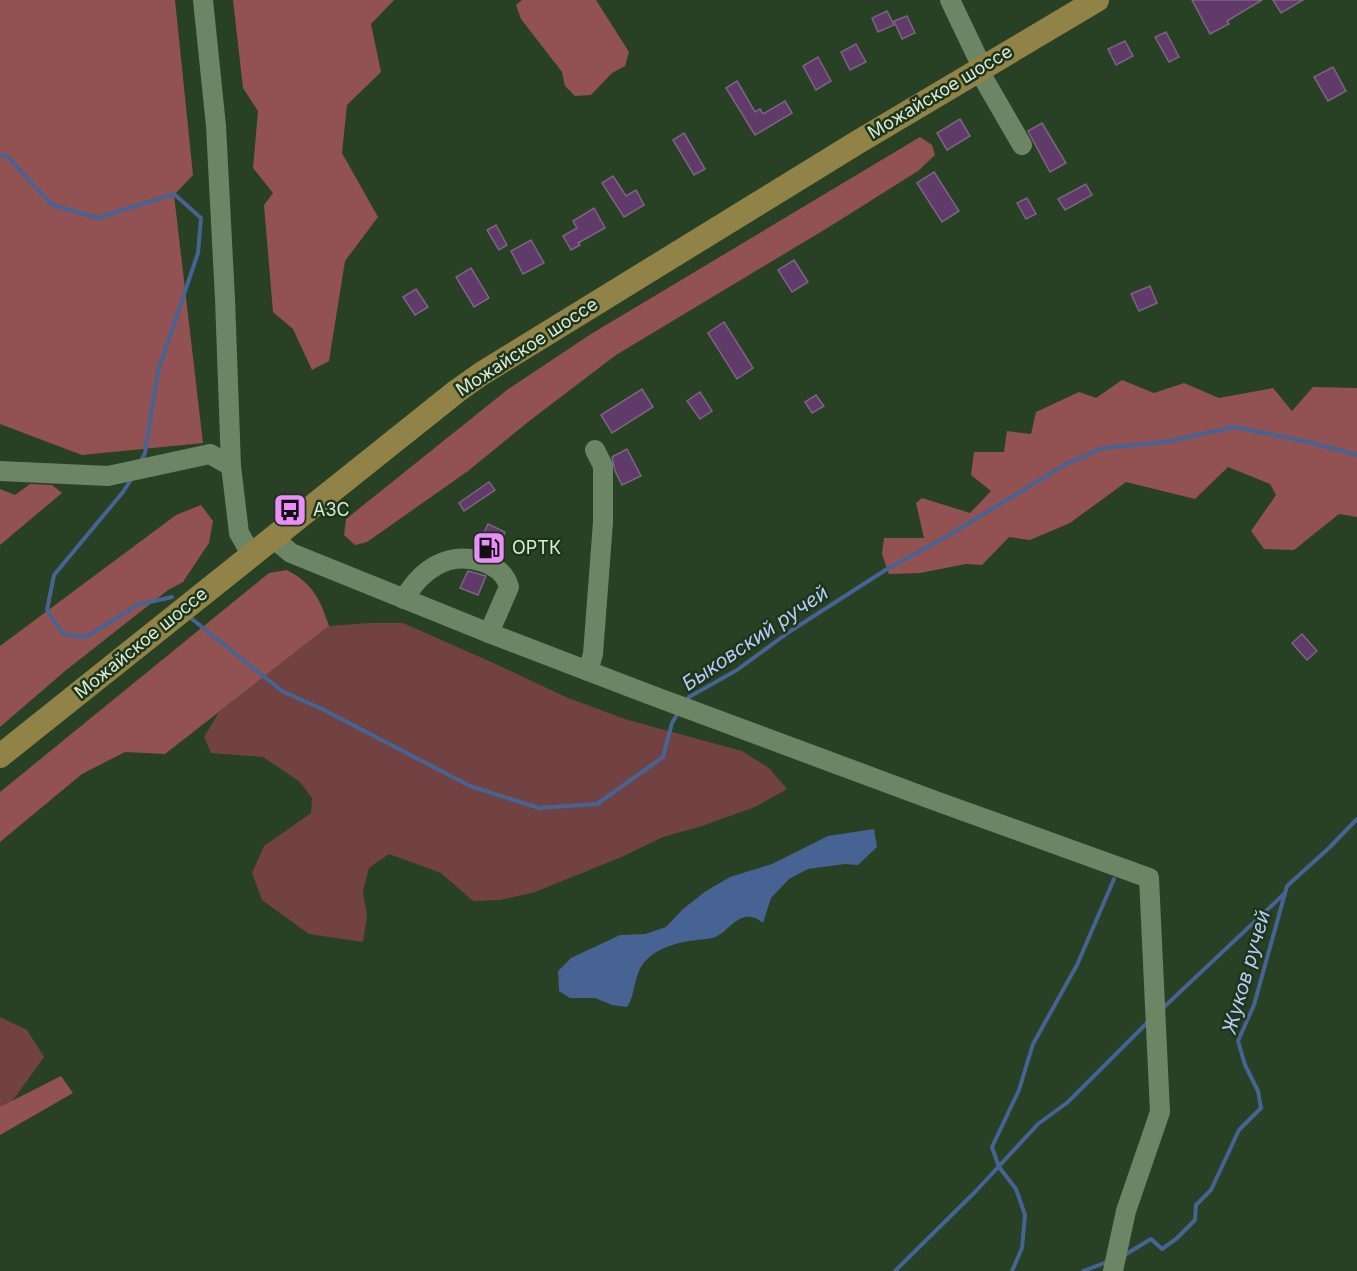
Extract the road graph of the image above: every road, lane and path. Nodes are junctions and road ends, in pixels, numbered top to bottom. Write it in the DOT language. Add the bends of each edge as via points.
graph roads {
  1 [pos="203,0"];
  2 [pos="950,0"];
  3 [pos="1097,0"];
  4 [pos="980,68"];
  5 [pos="1022,145"];
  6 [pos="595,450"];
  7 [pos="231,466"];
  8 [pos="0,471"];
  9 [pos="273,538"];
  10 [pos="251,554"];
  11 [pos="404,599"];
  12 [pos="489,633"];
  13 [pos="588,671"];
  14 [pos="0,756"];
  15 [pos="1113,1271"];
  1 -- 7 [label="street" via="216,126"];
  2 -- 4 [label="street"];
  3 -- 4 [label="main road, Можайское шоссе"];
  4 -- 5 [label="street"];
  4 -- 9 [label="main road, Можайское шоссе" via="481,374"];
  6 -- 13 [label="street" via="603,466 603,522 593,654"];
  7 -- 8 [label="street" via="210,454 108,476"];
  7 -- 10 [label="street" via="239,533"];
  9 -- 10 [label="main road, Можайское шоссе"];
  9 -- 11 [label="street" via="291,553"];
  10 -- 14 [label="main road, Можайское шоссе"];
  11 -- 12 [label="street"];
  11 -- 12 [label="street" via="419,577 441,562 464,558 490,565 506,577 509,587"];
  12 -- 13 [label="street"];
  13 -- 15 [label="street" via="1149,878 1160,1112 1126,1211"];
}
